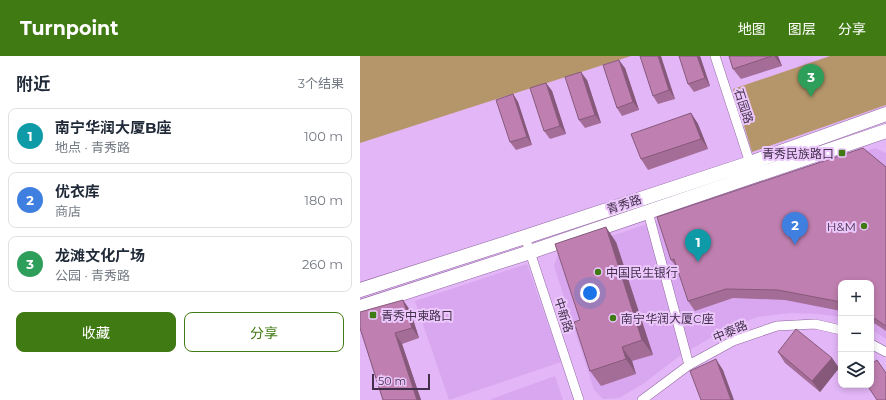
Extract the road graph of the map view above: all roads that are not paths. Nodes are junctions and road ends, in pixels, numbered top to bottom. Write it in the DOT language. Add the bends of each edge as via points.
graph roads {
  1 [pos="715,56"];
  2 [pos="886,114"];
  3 [pos="886,131"];
  4 [pos="750,163"];
  5 [pos="648,212"];
  6 [pos="525,237"];
  7 [pos="530,252"];
  8 [pos="360,290"];
  9 [pos="360,307"];
  10 [pos="838,329"];
  11 [pos="874,346"];
  12 [pos="886,352"];
  13 [pos="689,364"];
  14 [pos="579,400"];
  15 [pos="642,400"];
  1 -- 4 [label="street, 石园路"];
  2 -- 4 [label="main road, 青秀路"];
  3 -- 5 [label="main road, 青秀路"];
  4 -- 6 [label="main road, 青秀路"];
  5 -- 7 [label="main road, 青秀路"];
  5 -- 13 [label="street"];
  6 -- 7 [label="street, 中新路"];
  6 -- 8 [label="main road, 青秀路"];
  7 -- 9 [label="main road, 青秀路"];
  7 -- 14 [label="street, 中新路"];
  10 -- 13 [label="street, 中泰路" via="815,324 777,326 733,341"];
  11 -- 12 [label="street"];
  13 -- 15 [label="street, 中泰路"];
}
